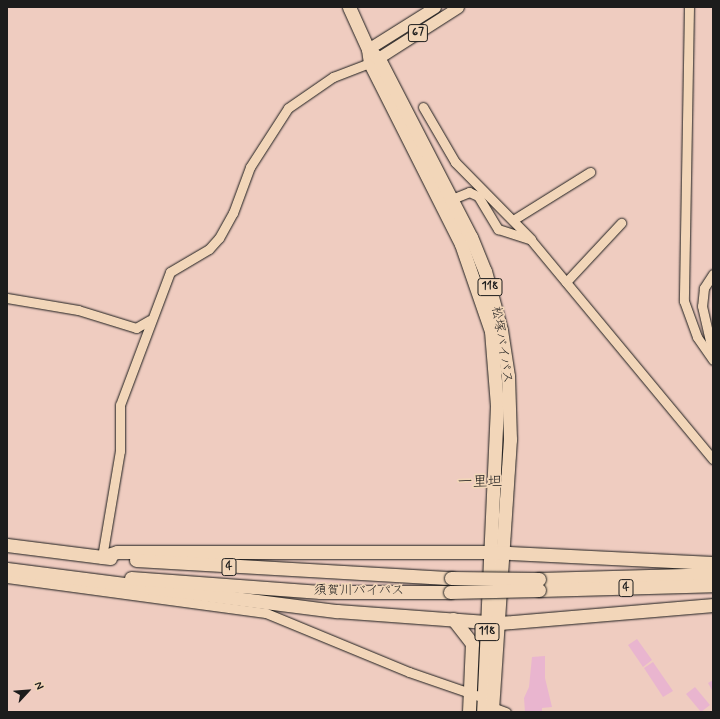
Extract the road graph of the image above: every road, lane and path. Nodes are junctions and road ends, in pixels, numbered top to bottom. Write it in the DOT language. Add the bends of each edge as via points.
graph roads {
  1 [pos="348,7"];
  2 [pos="435,7"];
  3 [pos="458,7"];
  4 [pos="689,7"];
  5 [pos="368,49"];
  6 [pos="375,61"];
  7 [pos="423,107"];
  8 [pos="590,172"];
  9 [pos="447,201"];
  10 [pos="513,220"];
  11 [pos="621,223"];
  12 [pos="531,240"];
  13 [pos="713,274"];
  14 [pos="566,282"];
  15 [pos="7,298"];
  16 [pos="150,320"];
  17 [pos="713,354"];
  18 [pos="713,360"];
  19 [pos="713,458"];
  20 [pos="7,545"];
  21 [pos="496,552"];
  22 [pos="102,557"];
  23 [pos="713,563"];
  24 [pos="8,571"];
  25 [pos="713,574"];
  26 [pos="539,585"];
  27 [pos="713,585"];
  28 [pos="208,601"];
  29 [pos="713,605"];
  30 [pos="453,619"];
  31 [pos="493,622"];
  32 [pos="470,695"];
  33 [pos="488,707"];
  34 [pos="469,712"];
  35 [pos="506,712"];
  1 -- 5 [label="highway, 松塚バイパス / 118"];
  2 -- 5 [label="main road, 67"];
  3 -- 6 [label="main road, 67"];
  4 -- 18 [label="street" via="684,301 697,337"];
  5 -- 6 [label="highway, 松塚バイパス / 118"];
  6 -- 9 [label="highway, 松塚バイパス / 118"];
  6 -- 16 [label="street" via="333,77 283,113 250,167 233,213 219,238 203,253 170,272"];
  7 -- 10 [label="street" via="455,162"];
  8 -- 10 [label="street"];
  9 -- 12 [label="street" via="469,192 478,196 498,229"];
  9 -- 21 [label="highway, 松塚バイパス / 118" via="474,275 495,353"];
  10 -- 12 [label="street"];
  11 -- 14 [label="street"];
  12 -- 14 [label="street"];
  13 -- 17 [label="street" via="704,288 702,306"];
  14 -- 19 [label="street"];
  15 -- 16 [label="street" via="78,310 136,328"];
  16 -- 22 [label="street" via="120,405 120,451"];
  20 -- 22 [label="highway, 須賀川バイパス / 4"];
  21 -- 22 [label="highway" via="117,552"];
  21 -- 23 [label="highway"];
  21 -- 31 [label="highway, 118"];
  22 -- 26 [label="highway, 須賀川バイパス / 4, bridge"];
  24 -- 26 [label="highway, 須賀川バイパス / 4, bridge" via="320,592 450,592"];
  24 -- 28 [label="highway" via="46,580"];
  25 -- 26 [label="highway, 須賀川バイパス / 4"];
  26 -- 27 [label="highway, 須賀川バイパス / 4"];
  28 -- 30 [label="highway"];
  28 -- 32 [label="street" via="266,613"];
  29 -- 31 [label="highway"];
  30 -- 31 [label="highway"];
  30 -- 32 [label="highway, 118" via="472,643"];
  31 -- 33 [label="highway, 118"];
  32 -- 33 [label="street"];
  32 -- 34 [label="highway, 118"];
  33 -- 35 [label="street"];
}
